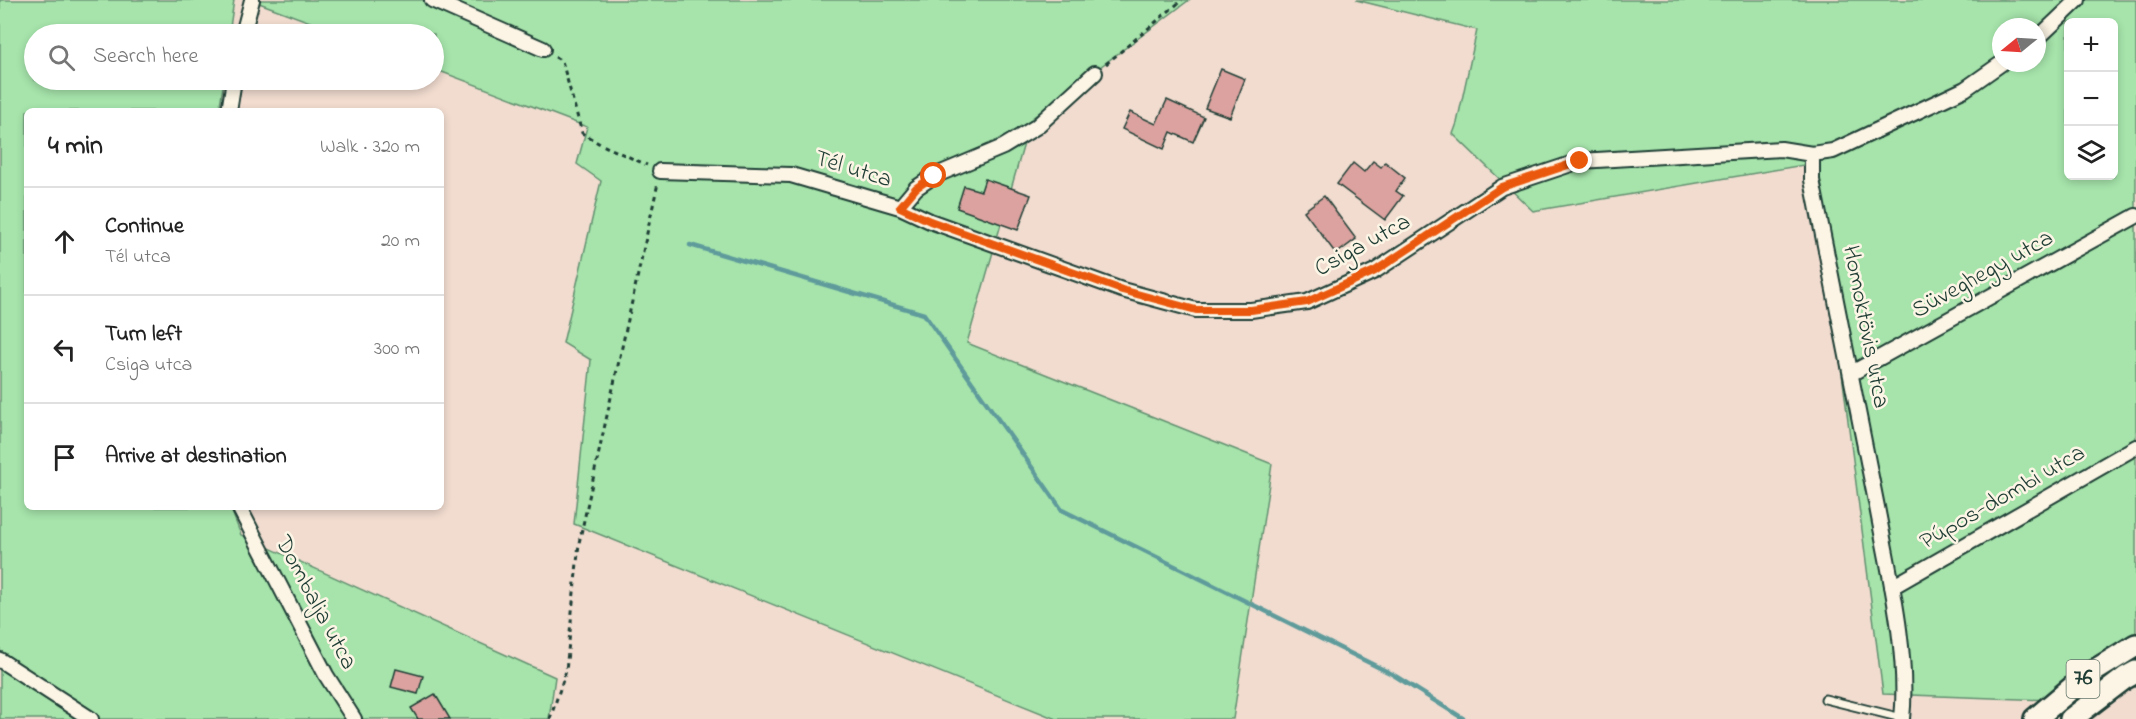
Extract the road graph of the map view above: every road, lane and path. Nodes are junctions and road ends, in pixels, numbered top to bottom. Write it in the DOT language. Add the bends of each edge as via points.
graph roads {
  1 [pos="252,0"];
  2 [pos="432,0"];
  3 [pos="1182,0"];
  4 [pos="2078,0"];
  5 [pos="246,24"];
  6 [pos="2046,30"];
  7 [pos="543,49"];
  8 [pos="1992,70"];
  9 [pos="1095,73"];
  10 [pos="232,90"];
  11 [pos="229,108"];
  12 [pos="1812,154"];
  13 [pos="660,171"];
  14 [pos="900,207"];
  15 [pos="2136,216"];
  16 [pos="1852,373"];
  17 [pos="2136,447"];
  18 [pos="241,510"];
  19 [pos="1892,587"];
  20 [pos="2136,645"];
  21 [pos="0,660"];
  22 [pos="2136,672"];
  23 [pos="1825,699"];
  24 [pos="1902,718"];
  25 [pos="91,719"];
  26 [pos="354,719"];
  27 [pos="550,719"];
  28 [pos="2035,719"];
  29 [pos="2071,719"];
  1 -- 5 [label="street"];
  2 -- 7 [label="street"];
  3 -- 9 [label="path"];
  4 -- 6 [label="street"];
  7 -- 13 [label="path" via="562,61 582,133"];
  8 -- 12 [label="street" via="1965,88 1833,151"];
  9 -- 14 [label="street, Tél utca" via="1036,127 1003,147 934,176 916,188"];
  10 -- 11 [label="street"];
  12 -- 14 [label="street, Csiga utca" via="1781,149 1580,161 1502,187 1375,271 1307,302 1251,310 1196,310 1122,290"];
  12 -- 16 [label="street, Homoktövis utca" via="1812,180"];
  13 -- 14 [label="street, Tél utca" via="791,175"];
  13 -- 27 [label="path" via="579,543 566,671"];
  15 -- 16 [label="street, Süveghegy utca"];
  16 -- 19 [label="street, Homoktövis utca"];
  17 -- 19 [label="street, Púpos-dombi utca"];
  18 -- 26 [label="street, Dombalja utca" via="326,675"];
  19 -- 24 [label="street, Homoktövis utca" via="1904,691"];
  20 -- 28 [label="main road, 76" via="2086,676"];
  21 -- 25 [label="street"];
  22 -- 29 [label="main road, 76"];
  23 -- 24 [label="lane"];
}
